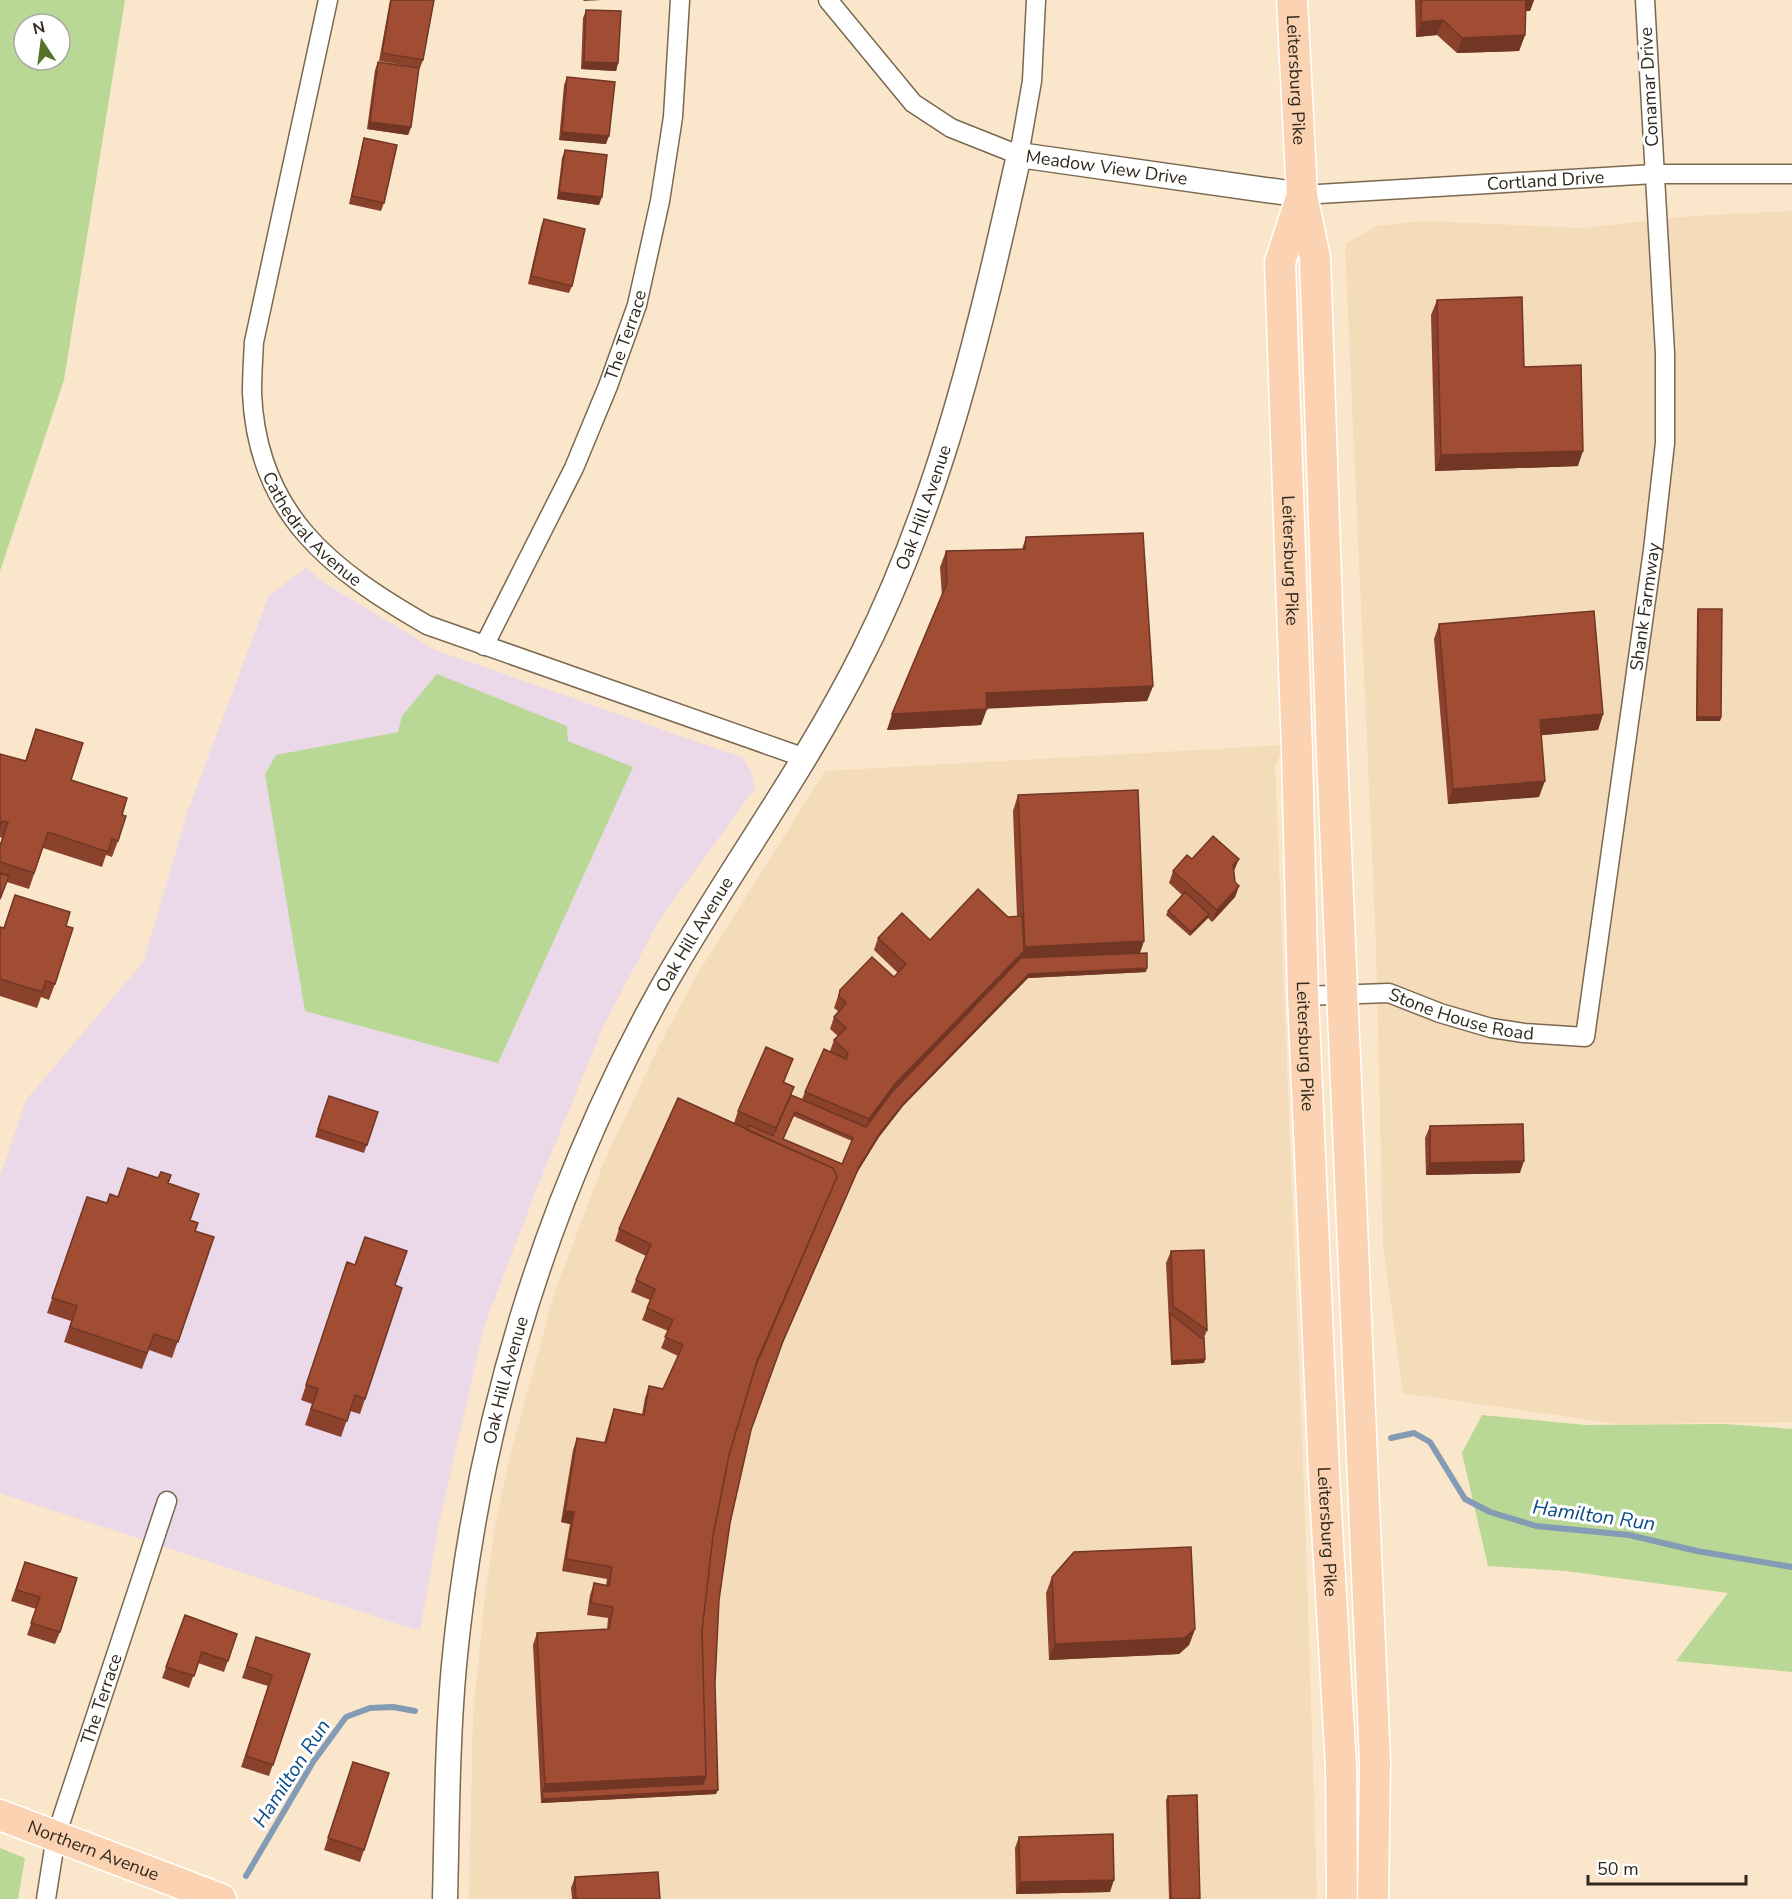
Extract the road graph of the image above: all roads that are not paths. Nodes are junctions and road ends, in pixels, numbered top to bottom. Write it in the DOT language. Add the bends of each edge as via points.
graph roads {
  1 [pos="328,0"];
  2 [pos="680,0"];
  3 [pos="828,0"];
  4 [pos="1035,0"];
  5 [pos="1292,0"];
  6 [pos="1645,0"];
  7 [pos="1019,155"];
  8 [pos="1654,174"];
  9 [pos="1792,174"];
  10 [pos="1302,195"];
  11 [pos="484,646"];
  12 [pos="805,759"];
  13 [pos="1343,995"];
  14 [pos="1303,996"];
  15 [pos="1585,1037"];
  16 [pos="167,1501"];
  17 [pos="1375,1763"];
  18 [pos="0,1815"];
  19 [pos="56,1836"];
  20 [pos="46,1899"];
  21 [pos="221,1899"];
  22 [pos="445,1899"];
  23 [pos="1342,1899"];
  24 [pos="1372,1899"];
  25 [pos="1385,1899"];
  1 -- 11 [label="street, Cathedral Avenue" via="254,342 252,393 257,433 269,472 288,512 340,570 427,625"];
  2 -- 11 [label="street, The Terrace" via="673,117 660,201 637,304 573,468"];
  3 -- 7 [label="street, Meadow View Drive" via="913,103 951,128"];
  4 -- 7 [label="street, Oak Hill Avenue" via="1032,81"];
  5 -- 10 [label="main road, Leitersburg Pike"];
  6 -- 8 [label="street, Conamar Drive"];
  7 -- 10 [label="street, Meadow View Drive"];
  7 -- 12 [label="street, Oak Hill Avenue" via="985,308 958,407 921,518 864,652"];
  8 -- 9 [label="street, Cortland Drive"];
  8 -- 10 [label="street, Cortland Drive"];
  8 -- 15 [label="street, Shank Farmway" via="1665,353 1662,472"];
  10 -- 13 [label="main road, Leitersburg Pike" via="1315,258"];
  10 -- 14 [label="main road, Leitersburg Pike" via="1280,262"];
  11 -- 12 [label="street, Cathedral Avenue"];
  12 -- 22 [label="street, Oak Hill Avenue" via="660,991 621,1068 562,1202 513,1347 485,1467 462,1598 449,1736"];
  13 -- 14 [label="street, Stone House Road"];
  13 -- 15 [label="street, Stone House Road" via="1389,993 1491,1028"];
  13 -- 17 [label="main road, Leitersburg Pike"];
  14 -- 23 [label="main road, Leitersburg Pike" via="1323,1464 1341,1766"];
  16 -- 19 [label="street, The Terrace"];
  17 -- 24 [label="main road, Leitersburg Pike"];
  17 -- 25 [label="main road"];
  18 -- 19 [label="main road, Northern Avenue"];
  19 -- 20 [label="street, The Terrace"];
  19 -- 21 [label="main road, Northern Avenue"];
}
